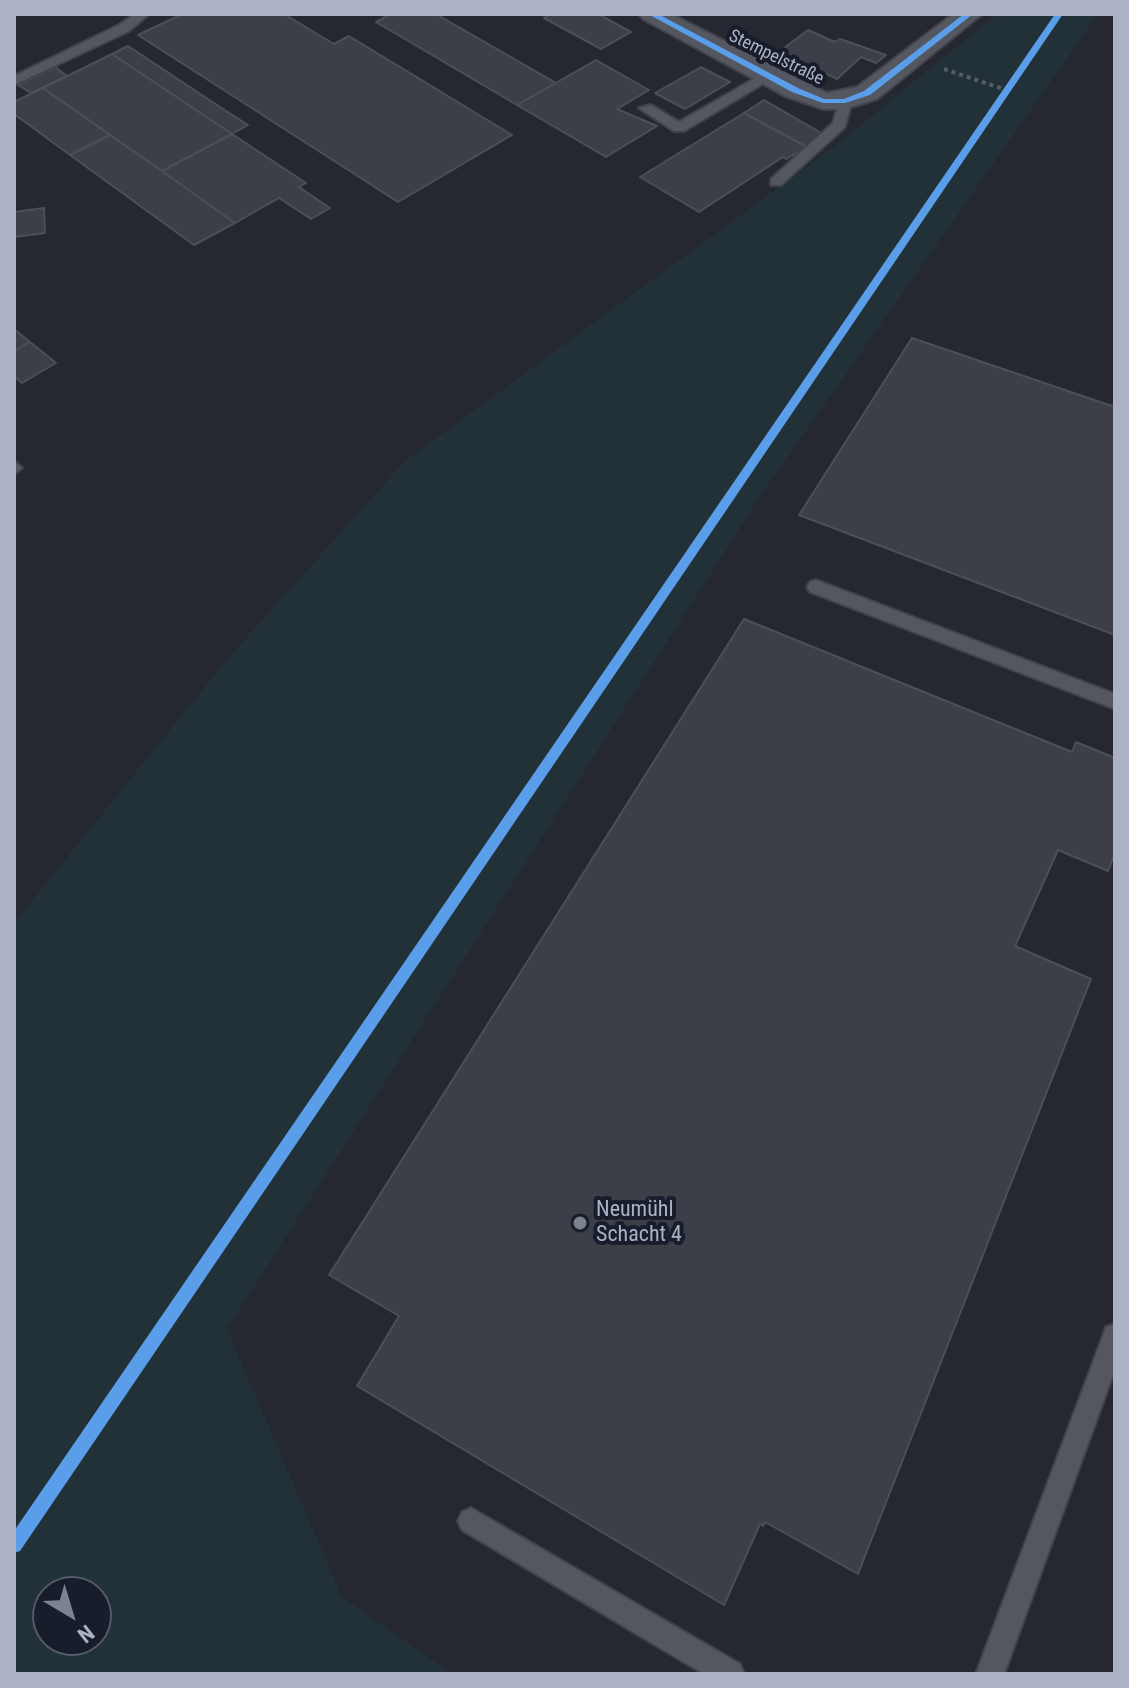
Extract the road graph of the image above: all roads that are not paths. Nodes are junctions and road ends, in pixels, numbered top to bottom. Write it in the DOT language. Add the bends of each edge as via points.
graph roads {
  1 [pos="143,14"];
  2 [pos="652,14"];
  3 [pos="969,14"];
  4 [pos="769,76"];
  5 [pos="14,81"];
  6 [pos="845,101"];
  7 [pos="646,108"];
  8 [pos="776,182"];
  9 [pos="816,587"];
  10 [pos="1115,702"];
  11 [pos="1115,1336"];
  12 [pos="471,1521"];
  13 [pos="730,1674"];
  14 [pos="990,1674"];
  1 -- 5 [label="lane"];
  2 -- 4 [label="street, Stempelstraße"];
  3 -- 6 [label="street" via="867,93"];
  4 -- 6 [label="street, Stempelstraße" via="823,101"];
  4 -- 7 [label="lane" via="679,128"];
  6 -- 8 [label="lane" via="840,124"];
  9 -- 10 [label="lane"];
  11 -- 14 [label="lane"];
  12 -- 13 [label="lane"];
}
